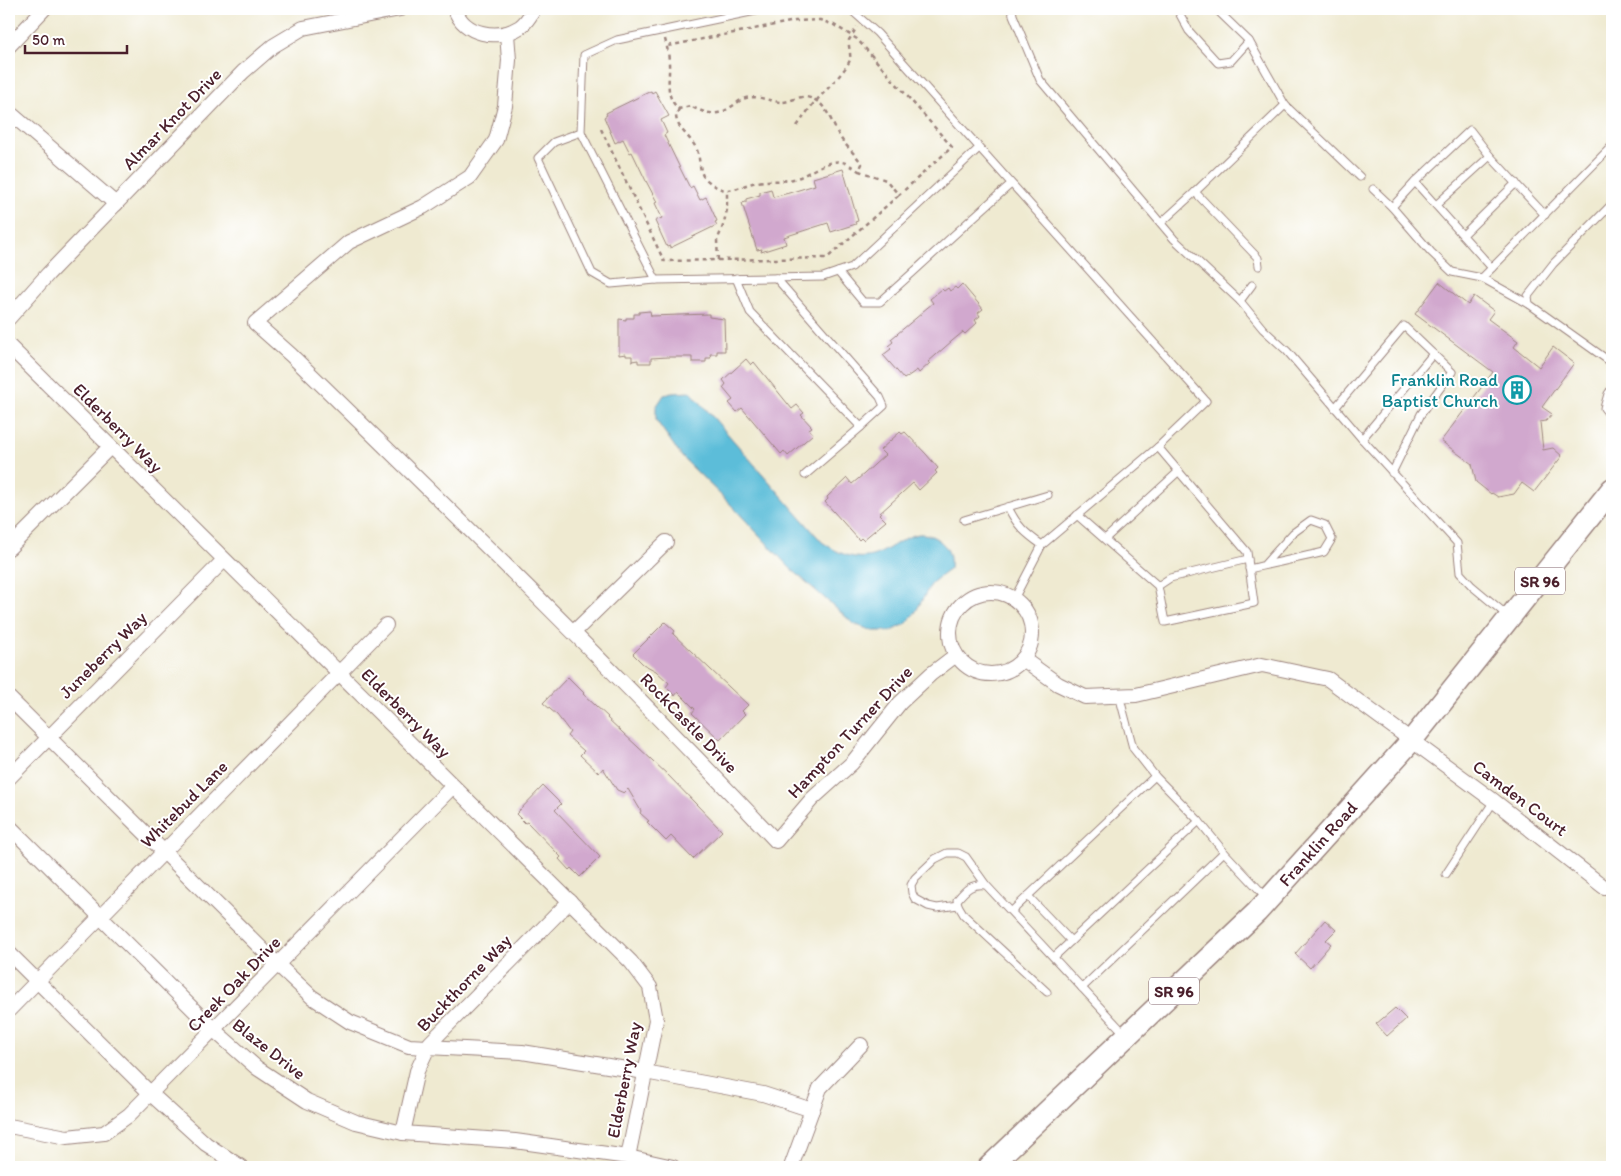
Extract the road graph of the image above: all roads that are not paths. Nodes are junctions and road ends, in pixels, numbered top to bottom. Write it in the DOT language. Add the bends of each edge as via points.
graph roads {
  1 [pos="44,9"];
  2 [pos="400,9"];
  3 [pos="454,9"];
  4 [pos="534,9"];
  5 [pos="765,9"];
  6 [pos="850,9"];
  7 [pos="1012,9"];
  8 [pos="1177,9"];
  9 [pos="1216,9"];
  10 [pos="507,34"];
  11 [pos="1249,42"];
  12 [pos="9,46"];
  13 [pos="1285,105"];
  14 [pos="9,112"];
  15 [pos="581,132"];
  16 [pos="1612,146"];
  17 [pos="979,148"];
  18 [pos="1490,156"];
  19 [pos="1360,177"];
  20 [pos="1415,182"];
  21 [pos="1516,183"];
  22 [pos="1011,184"];
  23 [pos="1373,189"];
  24 [pos="1195,192"];
  25 [pos="116,204"];
  26 [pos="1612,204"];
  27 [pos="1436,205"];
  28 [pos="1392,208"];
  29 [pos="1545,215"];
  30 [pos="1161,223"];
  31 [pos="1463,235"];
  32 [pos="1259,266"];
  33 [pos="1492,268"];
  34 [pos="838,272"];
  35 [pos="736,278"];
  36 [pos="776,278"];
  37 [pos="1482,278"];
  38 [pos="656,280"];
  39 [pos="1252,285"];
  40 [pos="1240,301"];
  41 [pos="1529,304"];
  42 [pos="9,318"];
  43 [pos="9,346"];
  44 [pos="1434,354"];
  45 [pos="1612,363"];
  46 [pos="1612,388"];
  47 [pos="1335,408"];
  48 [pos="1612,418"];
  49 [pos="861,427"];
  50 [pos="1362,439"];
  51 [pos="110,446"];
  52 [pos="1158,447"];
  53 [pos="1179,471"];
  54 [pos="1392,473"];
  55 [pos="805,475"];
  56 [pos="1612,489"];
  57 [pos="1048,495"];
  58 [pos="1008,507"];
  59 [pos="1077,515"];
  60 [pos="964,520"];
  61 [pos="1105,539"];
  62 [pos="666,542"];
  63 [pos="1042,545"];
  64 [pos="9,548"];
  65 [pos="1248,559"];
  66 [pos="224,560"];
  67 [pos="1264,565"];
  68 [pos="1249,569"];
  69 [pos="1158,586"];
  70 [pos="1014,599"];
  71 [pos="1510,618"];
  72 [pos="386,625"];
  73 [pos="574,632"];
  74 [pos="956,655"];
  75 [pos="1023,659"];
  76 [pos="339,673"];
  77 [pos="1119,695"];
  78 [pos="9,698"];
  79 [pos="49,737"];
  80 [pos="1412,740"];
  81 [pos="1154,776"];
  82 [pos="9,778"];
  83 [pos="453,786"];
  84 [pos="1494,801"];
  85 [pos="1199,821"];
  86 [pos="9,826"];
  87 [pos="776,841"];
  88 [pos="164,852"];
  89 [pos="1224,852"];
  90 [pos="1446,874"];
  91 [pos="986,885"];
  92 [pos="1604,887"];
  93 [pos="1028,896"];
  94 [pos="1268,900"];
  95 [pos="570,901"];
  96 [pos="958,905"];
  97 [pos="1012,911"];
  98 [pos="100,916"];
  99 [pos="1071,941"];
  100 [pos="9,953"];
  101 [pos="1054,957"];
  102 [pos="278,965"];
  103 [pos="37,981"];
  104 [pos="1082,988"];
  105 [pos="1047,992"];
  106 [pos="9,1010"];
  107 [pos="214,1030"];
  108 [pos="1127,1036"];
  109 [pos="862,1045"];
  110 [pos="428,1047"];
  111 [pos="645,1072"];
  112 [pos="151,1094"];
  113 [pos="812,1110"];
  114 [pos="9,1126"];
  115 [pos="403,1133"];
  116 [pos="628,1157"];
  117 [pos="241,1167"];
  118 [pos="672,1167"];
  119 [pos="791,1167"];
  120 [pos="990,1167"];
  1 -- 12 [label="street"];
  2 -- 25 [label="street, Almar Knot Drive" via="303,28 273,46 243,72"];
  3 -- 10 [label="street" via="474,30 486,35"];
  4 -- 10 [label="street" via="529,19"];
  5 -- 15 [label="lane" via="617,40 584,55"];
  6 -- 17 [label="lane" via="877,33"];
  7 -- 30 [label="lane" via="1040,80"];
  8 -- 11 [label="lane" via="1189,31 1218,63 1231,61"];
  9 -- 11 [label="lane"];
  10 -- 73 [label="street, RockCastle Drive" via="510,60 505,106 496,140 470,177 423,207 349,242 254,323 291,355"];
  11 -- 13 [label="lane"];
  13 -- 19 [label="lane"];
  13 -- 24 [label="lane"];
  14 -- 25 [label="street"];
  15 -- 38 [label="lane"];
  15 -- 38 [label="lane" via="554,142 538,158 592,273 611,284"];
  16 -- 29 [label="lane"];
  17 -- 22 [label="lane"];
  17 -- 34 [label="lane" via="852,267"];
  18 -- 20 [label="lane" via="1470,130"];
  18 -- 21 [label="lane"];
  18 -- 27 [label="lane"];
  20 -- 27 [label="lane"];
  20 -- 28 [label="lane"];
  21 -- 29 [label="lane"];
  21 -- 31 [label="lane"];
  22 -- 34 [label="lane" via="880,302 863,302"];
  22 -- 52 [label="lane" via="1206,402"];
  23 -- 28 [label="lane"];
  24 -- 30 [label="lane"];
  24 -- 32 [label="lane" via="1258,258"];
  25 -- 42 [label="street, Almar Knot Drive"];
  26 -- 41 [label="lane" via="1552,264 1528,296"];
  27 -- 31 [label="lane"];
  28 -- 37 [label="lane" via="1452,272"];
  29 -- 33 [label="lane"];
  30 -- 40 [label="lane"];
  31 -- 33 [label="lane"];
  33 -- 37 [label="lane"];
  34 -- 36 [label="lane" via="823,277"];
  35 -- 36 [label="lane"];
  35 -- 38 [label="lane"];
  35 -- 49 [label="lane" via="750,312"];
  36 -- 49 [label="lane" via="880,397 884,406"];
  37 -- 41 [label="lane"];
  39 -- 40 [label="lane"];
  40 -- 47 [label="lane"];
  41 -- 45 [label="lane"];
  43 -- 51 [label="street, Elderberry Way"];
  44 -- 47 [label="lane" via="1404,326"];
  44 -- 50 [label="lane"];
  44 -- 54 [label="lane" via="1452,372 1422,414"];
  46 -- 48 [label="lane" via="1604,408"];
  47 -- 50 [label="lane"];
  49 -- 55 [label="lane"];
  50 -- 54 [label="lane"];
  51 -- 64 [label="street"];
  51 -- 66 [label="street, Elderberry Way"];
  52 -- 53 [label="lane"];
  52 -- 59 [label="lane"];
  53 -- 61 [label="lane"];
  53 -- 65 [label="lane" via="1247,552"];
  54 -- 71 [label="lane" via="1457,543 1460,573"];
  56 -- 71 [label="main road, Franklin Road / SR 96"];
  57 -- 58 [label="lane"];
  58 -- 60 [label="lane"];
  58 -- 63 [label="lane" via="1014,521"];
  59 -- 61 [label="lane"];
  59 -- 63 [label="lane"];
  61 -- 69 [label="lane"];
  62 -- 73 [label="street"];
  63 -- 70 [label="lane"];
  65 -- 68 [label="lane"];
  65 -- 69 [label="lane" via="1170,578"];
  66 -- 76 [label="street, Elderberry Way"];
  66 -- 79 [label="street, Juneberry Way"];
  67 -- 67 [label="lane" via="1324,552 1332,539 1325,526 1311,520 1293,533"];
  67 -- 68 [label="lane"];
  68 -- 69 [label="lane" via="1254,603 1165,622"];
  70 -- 74 [label="street" via="999,593 986,593 966,601 953,618 950,635"];
  70 -- 75 [label="street" via="1031,622 1031,642"];
  71 -- 80 [label="main road, Franklin Road / SR 96"];
  72 -- 76 [label="street, Whitebud Lane"];
  73 -- 87 [label="street, RockCastle Drive"];
  74 -- 75 [label="street" via="969,668 992,675 1008,671"];
  74 -- 87 [label="street, Hampton Turner Drive" via="900,703 852,763 812,799"];
  75 -- 77 [label="street, Camden Court" via="1058,684 1085,697"];
  76 -- 83 [label="street, Elderberry Way"];
  76 -- 88 [label="street, Whitebud Lane"];
  77 -- 80 [label="street, Camden Court" via="1136,695 1262,665 1328,679"];
  77 -- 81 [label="lane" via="1133,748"];
  78 -- 79 [label="street"];
  79 -- 82 [label="street, Juneberry Way"];
  79 -- 88 [label="street"];
  80 -- 84 [label="street, Camden Court"];
  80 -- 94 [label="main road, Franklin Road / SR 96"];
  81 -- 85 [label="lane"];
  81 -- 93 [label="lane"];
  83 -- 95 [label="street, Elderberry Way"];
  83 -- 102 [label="street, Creek Oak Drive"];
  84 -- 90 [label="lane"];
  84 -- 92 [label="street, Camden Court"];
  85 -- 89 [label="lane"];
  85 -- 99 [label="lane"];
  86 -- 98 [label="street, Blaze Drive"];
  88 -- 98 [label="street, Whitebud Lane"];
  88 -- 102 [label="street"];
  89 -- 94 [label="lane"];
  89 -- 104 [label="lane"];
  91 -- 96 [label="lane" via="977,884 965,890 957,900"];
  91 -- 96 [label="lane" via="966,857 958,853 947,853 935,859 911,885 915,899 928,906"];
  91 -- 97 [label="lane"];
  93 -- 97 [label="lane"];
  93 -- 99 [label="lane"];
  94 -- 108 [label="main road, Franklin Road / SR 96"];
  95 -- 110 [label="street, Buckthorne Way"];
  95 -- 111 [label="street, Elderberry Way" via="631,962 650,987 656,1020"];
  96 -- 105 [label="lane" via="964,915"];
  97 -- 101 [label="lane"];
  98 -- 103 [label="street, Whitebud Lane"];
  98 -- 107 [label="street, Blaze Drive"];
  99 -- 101 [label="lane"];
  100 -- 103 [label="street"];
  101 -- 104 [label="lane"];
  102 -- 107 [label="street, Creek Oak Drive"];
  102 -- 110 [label="street" via="312,997 350,1022 409,1046"];
  103 -- 106 [label="street, Whitebud Lane"];
  103 -- 112 [label="street"];
  104 -- 108 [label="lane"];
  107 -- 112 [label="street, Creek Oak Drive"];
  107 -- 115 [label="street, Blaze Drive" via="257,1068 307,1102 356,1122"];
  108 -- 120 [label="main road, Franklin Road / SR 96"];
  109 -- 113 [label="street" via="820,1088"];
  110 -- 111 [label="street" via="522,1052"];
  110 -- 115 [label="street, Buckthorne Way" via="417,1071"];
  111 -- 113 [label="street" via="763,1094"];
  111 -- 116 [label="street, Elderberry Way"];
  112 -- 114 [label="street, Creek Oak Drive" via="104,1133 67,1137"];
  112 -- 117 [label="street" via="206,1144"];
  113 -- 119 [label="street"];
  115 -- 116 [label="street, Blaze Drive" via="515,1142"];
  116 -- 118 [label="street, Blaze Drive"];
}
